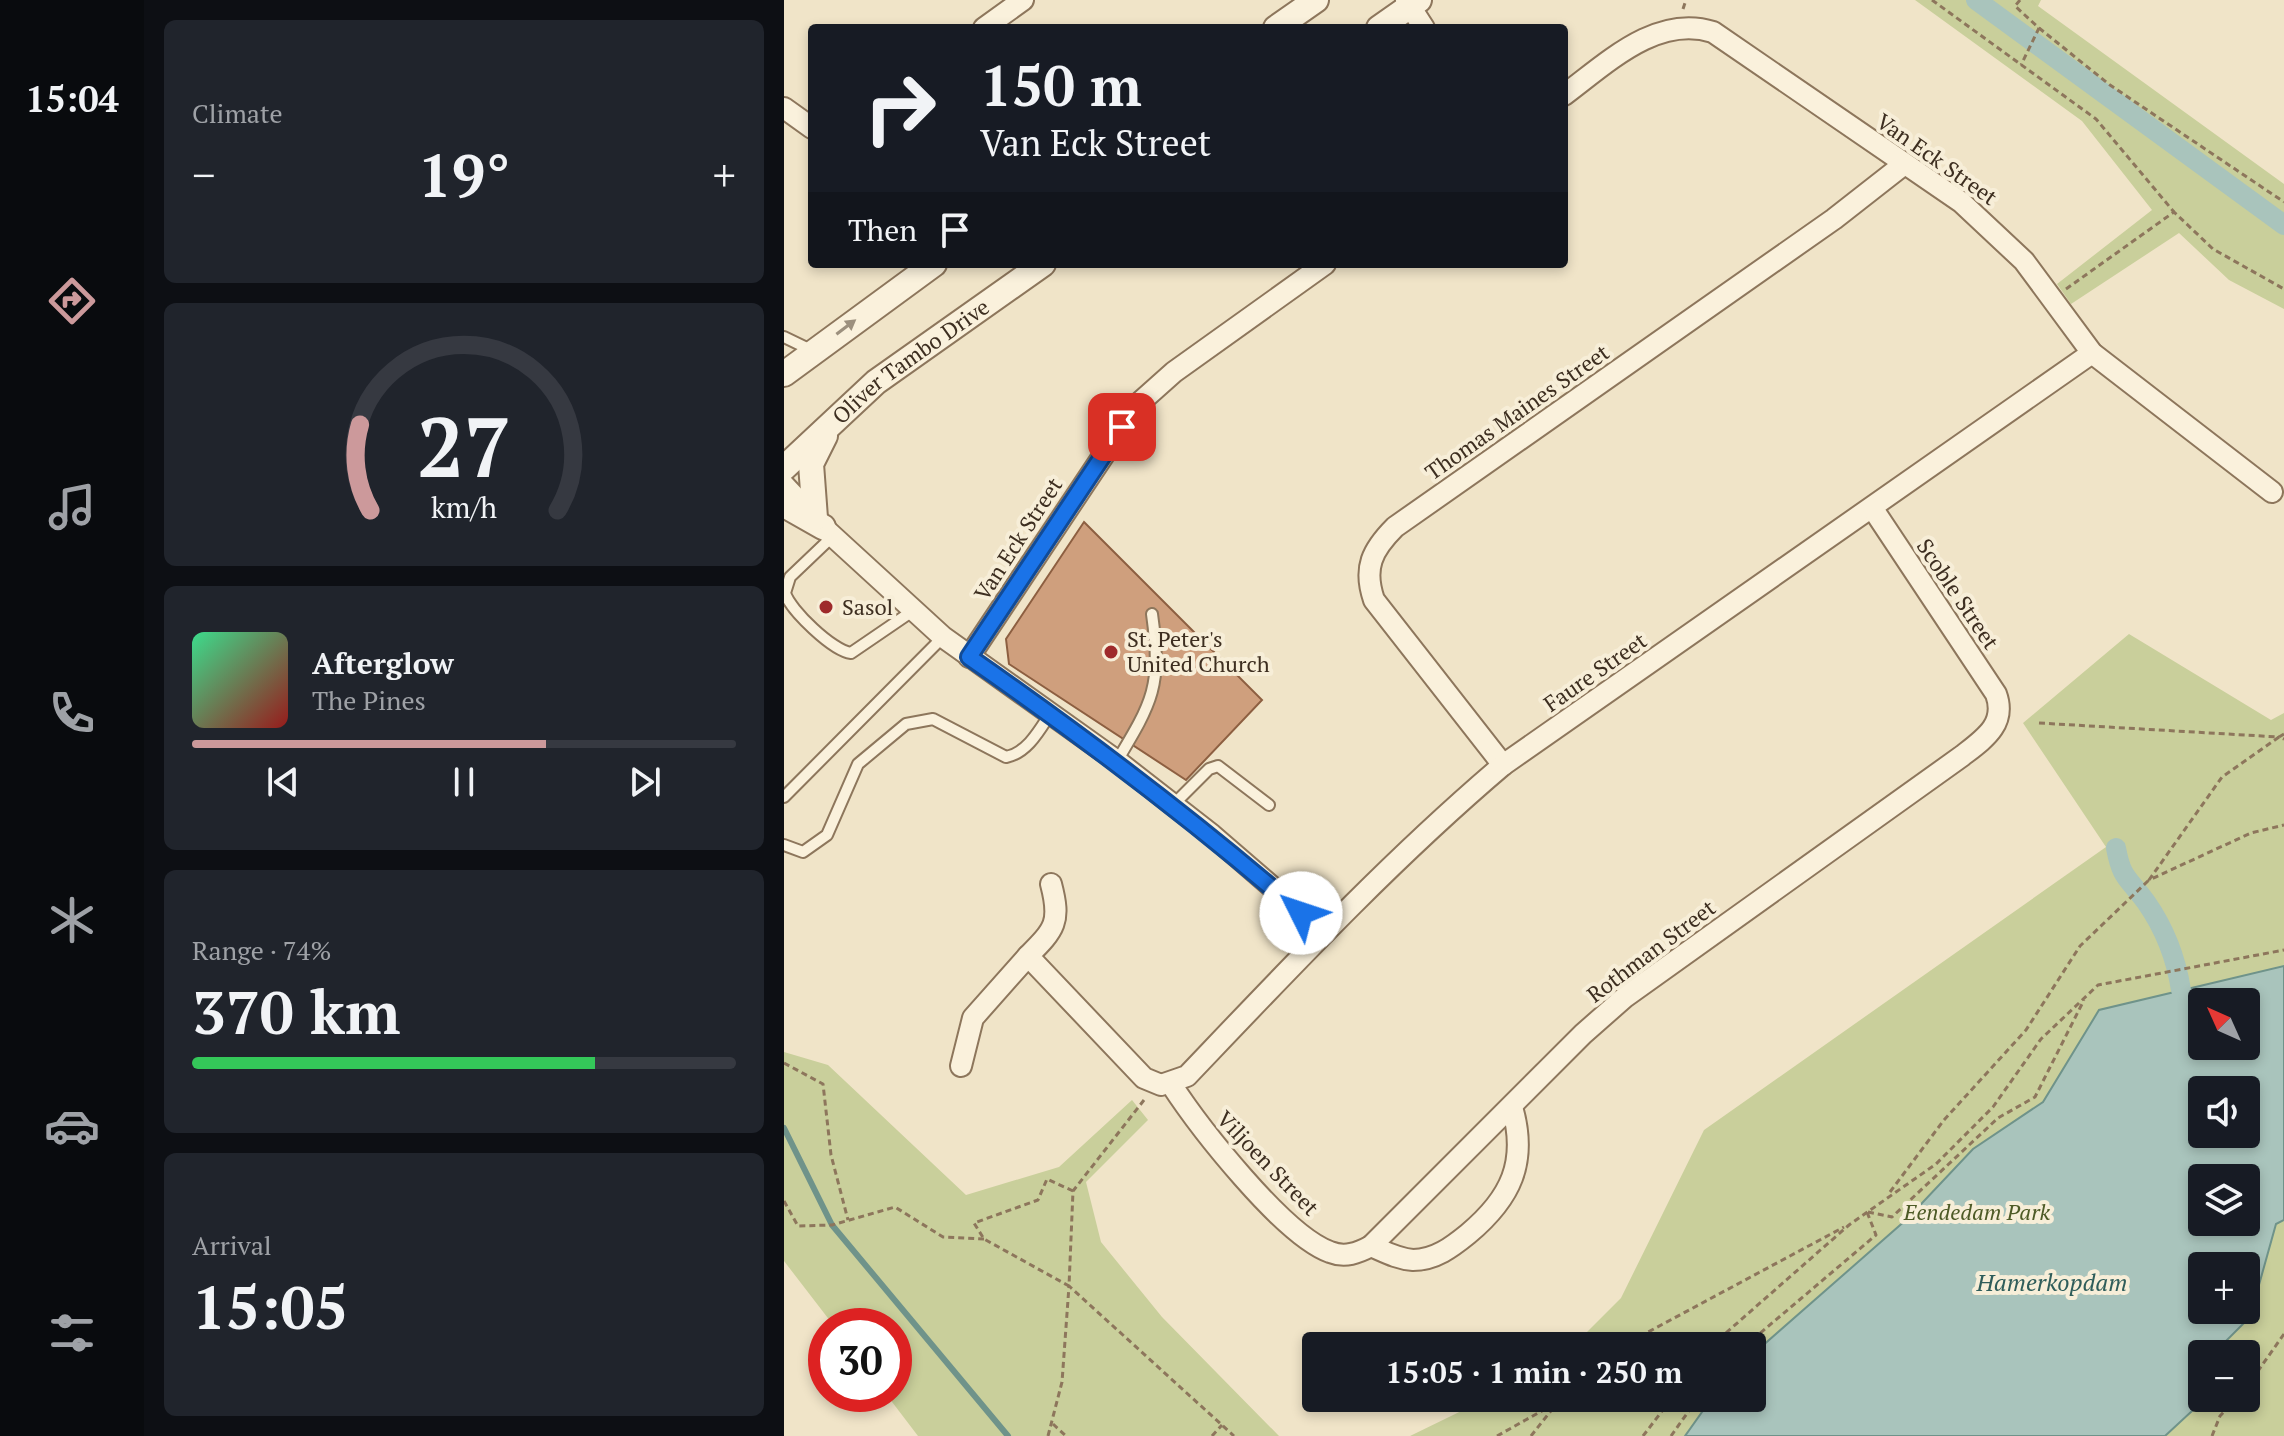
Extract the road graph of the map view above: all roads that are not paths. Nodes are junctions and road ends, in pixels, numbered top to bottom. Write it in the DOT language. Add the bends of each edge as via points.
graph roads {
  1 [pos="1023,0"];
  2 [pos="1316,0"];
  3 [pos="1412,2"];
  4 [pos="990,24"];
  5 [pos="1282,24"];
  6 [pos="1384,24"];
  7 [pos="1422,24"];
  8 [pos="1568,92"];
  9 [pos="784,108"];
  10 [pos="808,125"];
  11 [pos="1903,165"];
  12 [pos="928,268"];
  13 [pos="1037,268"];
  14 [pos="1319,268"];
  15 [pos="784,337"];
  16 [pos="813,351"];
  17 [pos="2092,353"];
  18 [pos="784,374"];
  19 [pos="843,412"];
  20 [pos="784,468"];
  21 [pos="784,485"];
  22 [pos="2272,492"];
  23 [pos="784,505"];
  24 [pos="1873,509"];
  25 [pos="824,527"];
  26 [pos="914,610"];
  27 [pos="1152,614"];
  28 [pos="943,637"];
  29 [pos="969,657"];
  30 [pos="2001,706"];
  31 [pos="1050,714"];
  32 [pos="1117,761"];
  33 [pos="1503,765"];
  34 [pos="784,797"];
  35 [pos="1173,805"];
  36 [pos="1269,805"];
  37 [pos="784,845"];
  38 [pos="1051,884"];
  39 [pos="1324,932"];
  40 [pos="1028,956"];
  41 [pos="961,1066"];
  42 [pos="1163,1084"];
  43 [pos="1512,1107"];
  44 [pos="1371,1246"];
  45 [pos="1345,1255"];
  1 -- 4 [label="street"];
  2 -- 5 [label="street"];
  3 -- 6 [label="street"];
  3 -- 7 [label="street"];
  8 -- 11 [label="street, Van Eck Street" via="1650,36 1696,27 1732,43"];
  9 -- 10 [label="street"];
  11 -- 17 [label="street, Van Eck Street" via="1994,230 2024,261"];
  11 -- 33 [label="street, Thomas Maines Street" via="1380,542 1368,571 1374,600"];
  16 -- 12 [label="street, one-way"];
  13 -- 19 [label="street, Oliver Tambo Drive" via="876,382"];
  14 -- 29 [label="street, Van Eck Street" via="1174,372 1137,405"];
  15 -- 16 [label="lane"];
  16 -- 18 [label="street"];
  17 -- 22 [label="street, Van Eck Street"];
  17 -- 24 [label="street, Faure Street"];
  19 -- 20 [label="street, Oliver Tambo Drive"];
  19 -- 25 [label="street" via="811,464"];
  21 -- 25 [label="street"];
  23 -- 25 [label="street"];
  24 -- 30 [label="street, Scoble Street"];
  24 -- 33 [label="street, Faure Street"];
  25 -- 26 [label="street"];
  25 -- 26 [label="lane" via="785,593 827,640 851,653"];
  26 -- 28 [label="street"];
  27 -- 32 [label="lane" via="1159,661 1151,699"];
  28 -- 29 [label="street"];
  28 -- 34 [label="lane"];
  29 -- 31 [label="street"];
  30 -- 43 [label="street, Rothman Street" via="1995,727 1983,740 1625,997"];
  31 -- 32 [label="street"];
  31 -- 37 [label="lane" via="1031,741 1006,757 933,719 906,724 858,764 827,835 803,852"];
  32 -- 35 [label="street"];
  33 -- 39 [label="street, Faure Street"];
  35 -- 36 [label="lane" via="1213,766"];
  35 -- 39 [label="street"];
  38 -- 40 [label="street" via="1056,923"];
  39 -- 42 [label="street, Faure Street" via="1187,1076"];
  40 -- 41 [label="street" via="982,1003"];
  40 -- 42 [label="street, Viljoen Street" via="1135,1070"];
  42 -- 45 [label="street, Viljoen Street" via="1206,1137 1309,1240"];
  43 -- 44 [label="street, Rothman Street"];
  43 -- 44 [label="street" via="1520,1135 1516,1164 1501,1201 1484,1221 1432,1257 1400,1259"];
  44 -- 45 [label="street, Rothman Street"];
}
